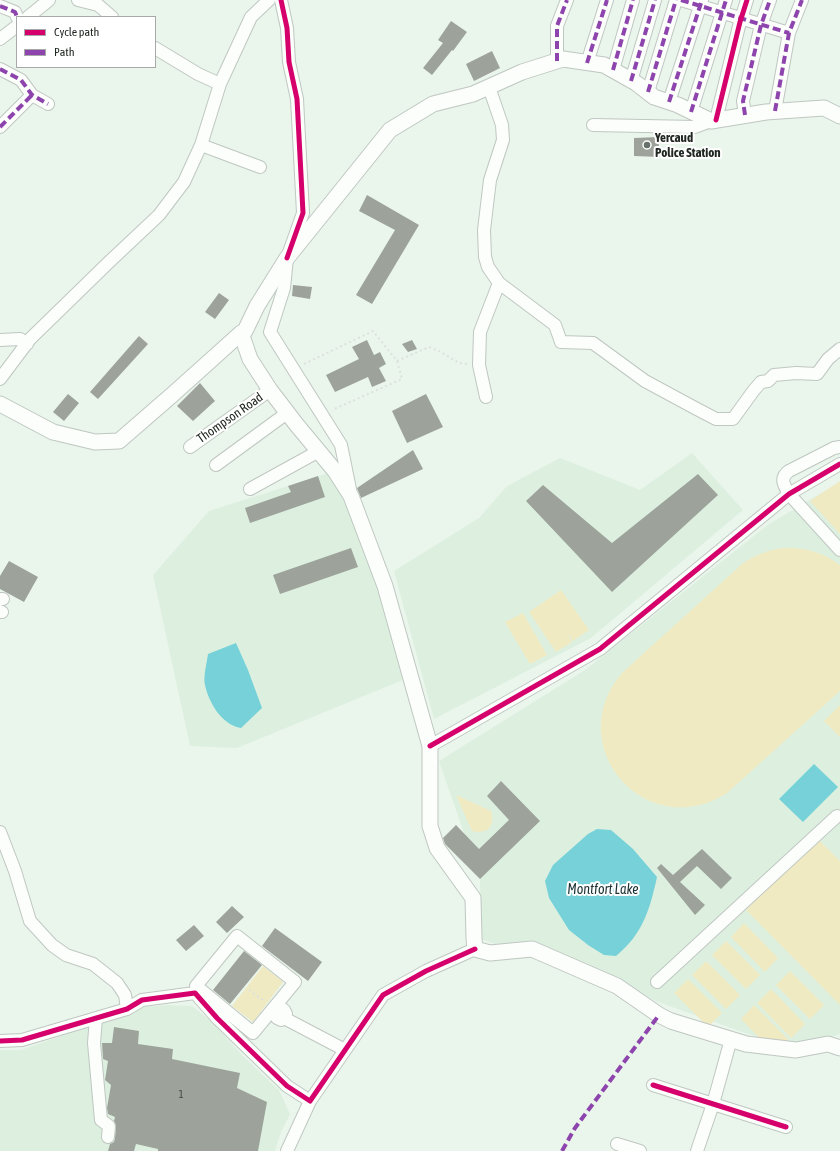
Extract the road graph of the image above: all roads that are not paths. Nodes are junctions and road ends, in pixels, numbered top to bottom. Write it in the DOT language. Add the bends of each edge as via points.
graph roads {
  1 [pos="49,0"];
  2 [pos="78,0"];
  3 [pos="269,0"];
  4 [pos="281,0"];
  5 [pos="566,0"];
  6 [pos="607,0"];
  7 [pos="633,0"];
  8 [pos="655,0"];
  9 [pos="676,0"];
  10 [pos="681,0"];
  11 [pos="726,0"];
  12 [pos="747,0"];
  13 [pos="770,0"];
  14 [pos="802,0"];
  15 [pos="701,3"];
  16 [pos="0,6"];
  17 [pos="722,13"];
  18 [pos="17,16"];
  19 [pos="29,16"];
  20 [pos="111,16"];
  21 [pos="741,18"];
  22 [pos="761,25"];
  23 [pos="16,27"];
  24 [pos="789,33"];
  25 [pos="0,40"];
  26 [pos="156,49"];
  27 [pos="557,61"];
  28 [pos="587,63"];
  29 [pos="0,69"];
  30 [pos="613,70"];
  31 [pos="631,81"];
  32 [pos="220,84"];
  33 [pos="489,87"];
  34 [pos="648,92"];
  35 [pos="32,95"];
  36 [pos="669,102"];
  37 [pos="48,104"];
  38 [pos="776,111"];
  39 [pos="691,112"];
  40 [pos="745,115"];
  41 [pos="840,116"];
  42 [pos="714,120"];
  43 [pos="593,125"];
  44 [pos="0,127"];
  45 [pos="201,144"];
  46 [pos="260,167"];
  47 [pos="287,258"];
  48 [pos="499,283"];
  49 [pos="241,333"];
  50 [pos="0,340"];
  51 [pos="26,344"];
  52 [pos="840,350"];
  53 [pos="0,379"];
  54 [pos="270,390"];
  55 [pos="486,398"];
  56 [pos="0,404"];
  57 [pos="287,412"];
  58 [pos="190,447"];
  59 [pos="840,447"];
  60 [pos="319,451"];
  61 [pos="840,464"];
  62 [pos="216,465"];
  63 [pos="250,489"];
  64 [pos="790,494"];
  65 [pos="352,496"];
  66 [pos="840,550"];
  67 [pos="430,746"];
  68 [pos="839,816"];
  69 [pos="0,832"];
  70 [pos="475,949"];
  71 [pos="657,982"];
  72 [pos="126,1009"];
  73 [pos="277,1011"];
  74 [pos="96,1018"];
  75 [pos="731,1039"];
  76 [pos="0,1041"];
  77 [pos="840,1048"];
  78 [pos="345,1050"];
  79 [pos="653,1085"];
  80 [pos="310,1101"];
  81 [pos="713,1104"];
  82 [pos="786,1127"];
  83 [pos="108,1137"];
  84 [pos="617,1144"];
  85 [pos="287,1151"];
  86 [pos="640,1151"];
  87 [pos="698,1151"];
  1 -- 19 [label="street"];
  2 -- 20 [label="street" via="98,6"];
  3 -- 32 [label="street" via="251,17"];
  4 -- 47 [label="street" via="297,99 303,213"];
  5 -- 27 [label="street" via="557,26"];
  6 -- 28 [label="street"];
  7 -- 30 [label="street"];
  8 -- 31 [label="street"];
  9 -- 34 [label="street"];
  10 -- 15 [label="street"];
  11 -- 17 [label="street"];
  12 -- 21 [label="street"];
  13 -- 22 [label="street"];
  14 -- 24 [label="street"];
  15 -- 17 [label="street"];
  15 -- 36 [label="street"];
  16 -- 18 [label="street" via="15,12"];
  17 -- 21 [label="street"];
  17 -- 39 [label="street"];
  21 -- 22 [label="street"];
  21 -- 42 [label="street"];
  22 -- 24 [label="street"];
  22 -- 40 [label="street" via="743,101"];
  23 -- 25 [label="street"];
  24 -- 38 [label="street"];
  26 -- 32 [label="street"];
  27 -- 28 [label="main road" via="563,59"];
  27 -- 33 [label="main road" via="522,72"];
  28 -- 30 [label="main road" via="604,65"];
  29 -- 35 [label="street" via="21,80"];
  30 -- 31 [label="main road"];
  31 -- 34 [label="main road"];
  32 -- 45 [label="street"];
  33 -- 47 [label="main road" via="473,94 433,104 390,130"];
  33 -- 48 [label="street" via="502,125 503,140 490,180 484,230 485,257 488,267"];
  34 -- 36 [label="main road"];
  35 -- 37 [label="street"];
  35 -- 44 [label="street"];
  36 -- 39 [label="main road"];
  38 -- 40 [label="main road"];
  38 -- 41 [label="main road" via="824,108"];
  39 -- 42 [label="main road"];
  40 -- 42 [label="main road"];
  42 -- 43 [label="street" via="695,127"];
  45 -- 46 [label="street"];
  45 -- 51 [label="street" via="184,182 159,215"];
  47 -- 49 [label="main road" via="257,306 245,331"];
  47 -- 65 [label="street" via="284,288 270,332 341,445"];
  48 -- 52 [label="street" via="555,325 561,342 593,343 644,381 716,419 733,419 754,390 774,375 817,374 828,359"];
  48 -- 55 [label="street" via="480,332 479,365"];
  49 -- 54 [label="main road" via="250,359"];
  49 -- 56 [label="main road" via="119,440 95,442 53,432"];
  50 -- 51 [label="street" via="20,339"];
  51 -- 53 [label="street"];
  54 -- 57 [label="main road"];
  54 -- 58 [label="street, Thompson Road"];
  57 -- 60 [label="main road"];
  57 -- 62 [label="street"];
  59 -- 64 [label="street" via="786,473 783,484"];
  60 -- 63 [label="street"];
  60 -- 65 [label="main road"];
  61 -- 64 [label="street"];
  64 -- 66 [label="street"];
  64 -- 67 [label="street" via="600,649"];
  65 -- 67 [label="main road" via="385,586"];
  67 -- 70 [label="main road" via="430,826 437,848 474,898"];
  68 -- 71 [label="street"];
  69 -- 72 [label="street" via="30,921 52,945 66,955 93,964 117,983 125,995"];
  70 -- 75 [label="main road" via="490,953 532,949 618,986 671,1021"];
  70 -- 78 [label="street" via="426,971 383,996"];
  72 -- 74 [label="street"];
  72 -- 80 [label="street" via="142,1000 195,993 287,1086"];
  73 -- 73 [label="street" via="253,1033 196,986 237,936 295,982"];
  73 -- 78 [label="street"];
  74 -- 76 [label="street" via="22,1040"];
  74 -- 83 [label="street" via="94,1043 101,1120 109,1126"];
  75 -- 77 [label="main road" via="746,1044 796,1050 828,1044"];
  75 -- 81 [label="street"];
  78 -- 80 [label="street"];
  79 -- 81 [label="street"];
  80 -- 85 [label="street"];
  81 -- 82 [label="street"];
  81 -- 87 [label="street"];
  84 -- 86 [label="street"];
}
